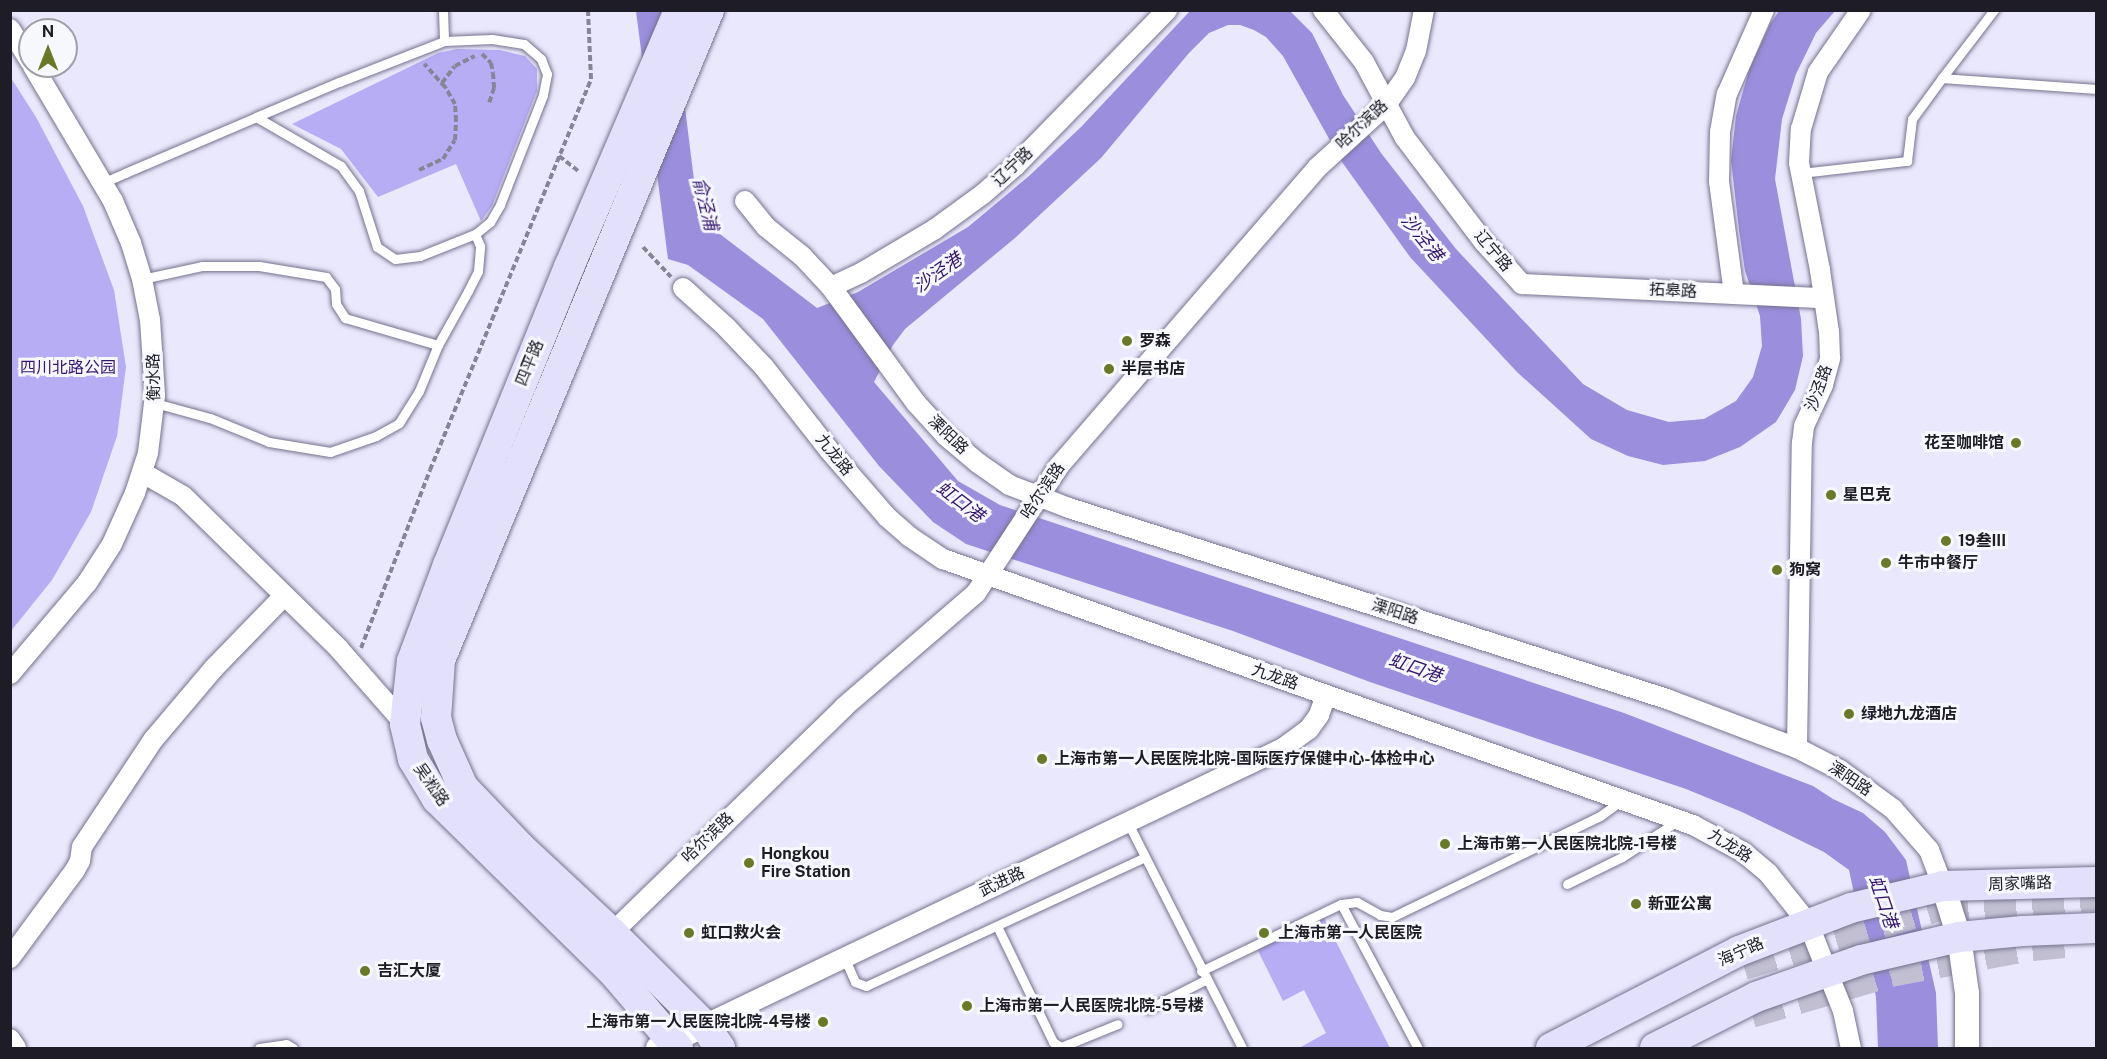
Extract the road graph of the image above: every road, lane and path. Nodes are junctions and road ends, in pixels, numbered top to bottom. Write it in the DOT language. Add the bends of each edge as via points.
graph roads {
  1 [pos="443,10"];
  2 [pos="588,10"];
  3 [pos="709,10"];
  4 [pos="1167,10"];
  5 [pos="1323,10"];
  6 [pos="1424,10"];
  7 [pos="1764,10"];
  8 [pos="1861,10"];
  9 [pos="1994,10"];
  10 [pos="678,12"];
  11 [pos="10,29"];
  12 [pos="483,40"];
  13 [pos="444,41"];
  14 [pos="18,42"];
  15 [pos="412,54"];
  16 [pos="482,54"];
  17 [pos="40,78"];
  18 [pos="1942,78"];
  19 [pos="442,83"];
  20 [pos="2097,89"];
  21 [pos="489,103"];
  22 [pos="1386,105"];
  23 [pos="256,117"];
  24 [pos="559,156"];
  25 [pos="419,170"];
  26 [pos="578,171"];
  27 [pos="1801,173"];
  28 [pos="102,183"];
  29 [pos="745,201"];
  30 [pos="475,234"];
  31 [pos="643,247"];
  32 [pos="142,279"];
  33 [pos="1522,284"];
  34 [pos="683,288"];
  35 [pos="835,294"];
  36 [pos="1734,294"];
  37 [pos="1815,297"];
  38 [pos="438,345"];
  39 [pos="155,403"];
  40 [pos="143,473"];
  41 [pos="1033,504"];
  42 [pos="989,576"];
  43 [pos="284,596"];
  44 [pos="354,665"];
  45 [pos="10,674"];
  46 [pos="1326,695"];
  47 [pos="436,718"];
  48 [pos="405,724"];
  49 [pos="1797,748"];
  50 [pos="1622,800"];
  51 [pos="1680,820"];
  52 [pos="1128,823"];
  53 [pos="1145,857"];
  54 [pos="2097,882"];
  55 [pos="1567,884"];
  56 [pos="1935,887"];
  57 [pos="1341,904"];
  58 [pos="1808,923"];
  59 [pos="997,926"];
  60 [pos="2097,928"];
  61 [pos="612,933"];
  62 [pos="1946,939"];
  63 [pos="844,957"];
  64 [pos="10,958"];
  65 [pos="1828,970"];
  66 [pos="1203,976"];
  67 [pos="1148,1009"];
  68 [pos="1118,1024"];
  69 [pos="712,1037"];
  70 [pos="10,1039"];
  71 [pos="670,1046"];
  72 [pos="16,1048"];
  73 [pos="259,1048"];
  74 [pos="293,1048"];
  75 [pos="1242,1048"];
  76 [pos="1418,1048"];
  77 [pos="1551,1048"];
  78 [pos="1655,1048"];
  79 [pos="1851,1048"];
  80 [pos="1967,1048"];
  1 -- 13 [label="lane"];
  2 -- 24 [label="path" via="591,79"];
  3 -- 47 [label="main road, 四平路" via="440,660"];
  4 -- 35 [label="street, 辽宁路" via="983,194"];
  5 -- 22 [label="street, 辽宁路" via="1364,62"];
  6 -- 22 [label="street, 哈尔滨路" via="1413,60"];
  7 -- 36 [label="street" via="1727,94 1720,132 1719,181"];
  8 -- 27 [label="street, 沙泾路" via="1818,72 1801,129"];
  9 -- 18 [label="lane"];
  10 -- 48 [label="main road, 四平路" via="448,565 412,661"];
  11 -- 14 [label="street"];
  12 -- 13 [label="lane"];
  12 -- 16 [label="path"];
  12 -- 30 [label="lane" via="524,44 541,59 547,74 543,95 500,205 490,222"];
  13 -- 15 [label="lane"];
  15 -- 19 [label="path"];
  15 -- 23 [label="lane"];
  16 -- 19 [label="path" via="466,58"];
  16 -- 21 [label="path" via="491,63 493,73"];
  17 -- 28 [label="street, 衡水路"];
  18 -- 20 [label="lane"];
  18 -- 27 [label="lane" via="1912,119 1907,161"];
  19 -- 25 [label="path" via="455,104 455,140 443,159"];
  22 -- 33 [label="street, 辽宁路" via="1434,177"];
  22 -- 41 [label="street, 哈尔滨路" via="1336,148 1059,466"];
  23 -- 28 [label="lane"];
  23 -- 30 [label="lane" via="341,166 359,191 377,247 395,259 420,256"];
  24 -- 26 [label="path"];
  24 -- 44 [label="path"];
  27 -- 37 [label="street, 沙泾路"];
  28 -- 32 [label="street, 衡水路" via="131,243"];
  29 -- 35 [label="street, 溧阳路" via="760,222 802,256"];
  30 -- 38 [label="lane" via="480,246 478,271"];
  31 -- 34 [label="path"];
  32 -- 38 [label="lane" via="202,266 259,266 326,277 335,289 336,304 345,318"];
  32 -- 39 [label="street, 衡水路" via="153,347"];
  33 -- 36 [label="street, 拓皋路"];
  34 -- 42 [label="street, 九龙路" via="756,359 886,517 943,559"];
  35 -- 41 [label="street, 溧阳路" via="916,403 946,436"];
  36 -- 37 [label="street, 拓皋路"];
  37 -- 49 [label="street, 沙泾路" via="1830,358 1823,385 1804,426 1802,443"];
  38 -- 39 [label="lane" via="419,391 399,423 376,436 330,452 270,442 210,418"];
  39 -- 40 [label="street, 衡水路"];
  40 -- 43 [label="street, 吴淞路" via="183,496"];
  40 -- 45 [label="street, 衡水路" via="100,564"];
  41 -- 42 [label="street, 哈尔滨路"];
  41 -- 49 [label="street, 溧阳路" via="1667,699"];
  42 -- 46 [label="street, 九龙路"];
  42 -- 61 [label="street, 哈尔滨路" via="961,609 820,729"];
  43 -- 44 [label="street, 吴淞路"];
  43 -- 64 [label="street" via="214,668 153,740 82,847 75,870"];
  44 -- 48 [label="street, 吴淞路"];
  46 -- 50 [label="street, 九龙路"];
  46 -- 52 [label="street, 武进路" via="1319,715 1294,741"];
  47 -- 61 [label="main road, 吴淞路" via="463,787"];
  48 -- 71 [label="main road, 吴淞路" via="413,759 437,799 613,972"];
  49 -- 56 [label="street, 溧阳路" via="1840,770 1893,809 1929,850"];
  50 -- 51 [label="street, 九龙路"];
  50 -- 57 [label="lane" via="1600,816 1392,917 1357,902"];
  51 -- 55 [label="lane" via="1622,857"];
  51 -- 58 [label="street, 九龙路" via="1728,842 1756,862"];
  52 -- 53 [label="lane"];
  52 -- 63 [label="street, 武进路"];
  53 -- 59 [label="lane"];
  53 -- 66 [label="lane"];
  54 -- 56 [label="main road, 周家嘴路"];
  56 -- 58 [label="main road, 海宁路"];
  56 -- 62 [label="street, 溧阳路"];
  57 -- 66 [label="lane"];
  57 -- 76 [label="lane"];
  58 -- 65 [label="street, 九龙路"];
  58 -- 77 [label="main road, 海宁路" via="1739,951"];
  59 -- 63 [label="lane" via="866,986 855,982"];
  59 -- 68 [label="lane" via="1053,1042 1061,1047"];
  60 -- 62 [label="main road"];
  61 -- 69 [label="main road, 吴淞路"];
  62 -- 65 [label="main road"];
  62 -- 80 [label="street, 溧阳路" via="1966,993"];
  63 -- 69 [label="street, 武进路"];
  65 -- 78 [label="main road" via="1755,997"];
  65 -- 79 [label="street, 九龙路"];
  66 -- 67 [label="lane"];
  66 -- 75 [label="lane"];
  69 -- 71 [label="street, 武进路"];
  70 -- 72 [label="street"];
  73 -- 74 [label="lane" via="286,1044"];
}
